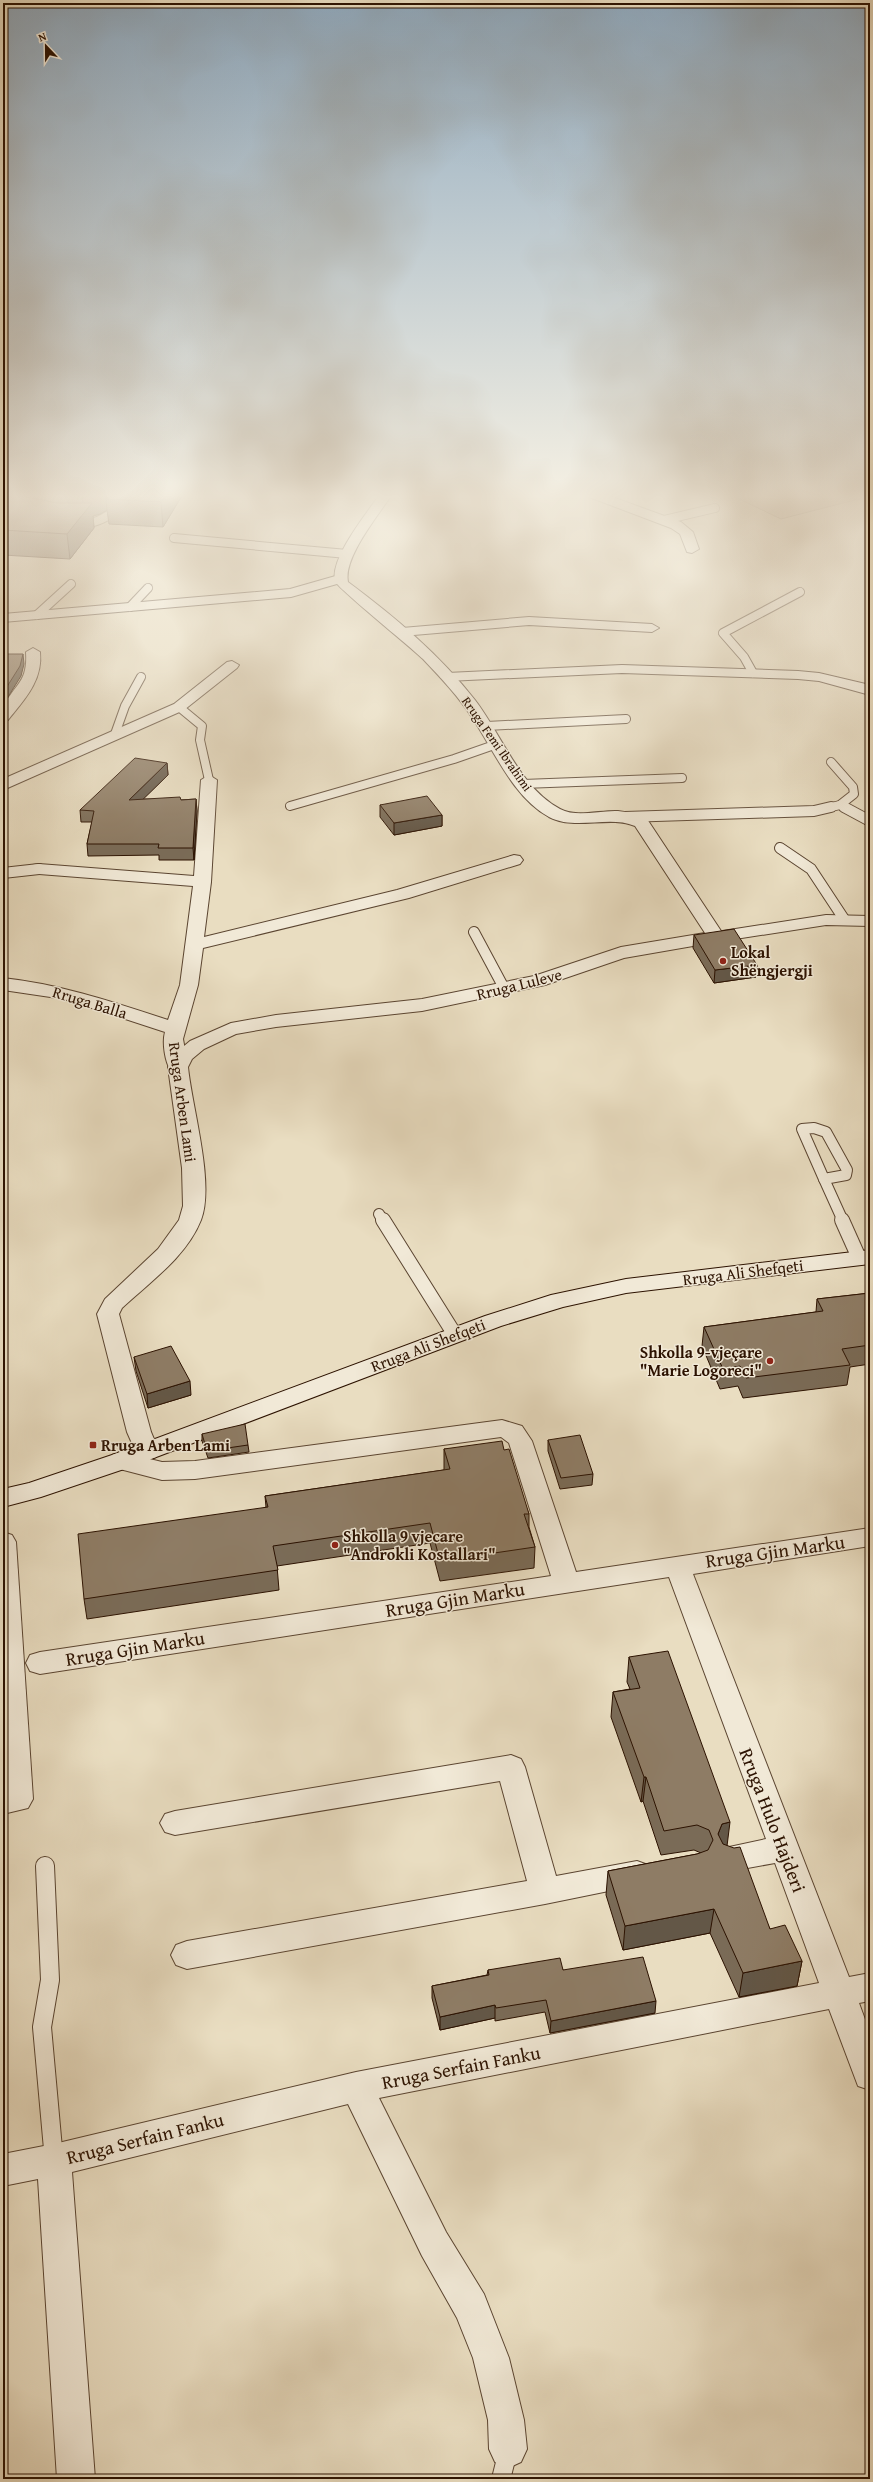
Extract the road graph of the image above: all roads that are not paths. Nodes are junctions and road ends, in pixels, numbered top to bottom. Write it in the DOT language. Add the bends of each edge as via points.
graph roads {
  1 [pos="43,610"];
  2 [pos="97,610"];
  3 [pos="376,610"];
  4 [pos="767,610"];
  5 [pos="37,615"];
  6 [pos="3,618"];
  7 [pos="652,628"];
  8 [pos="402,632"];
  9 [pos="33,652"];
  10 [pos="232,665"];
  11 [pos="752,673"];
  12 [pos="141,677"];
  13 [pos="447,677"];
  14 [pos="870,690"];
  15 [pos="179,707"];
  16 [pos="3,717"];
  17 [pos="626,719"];
  18 [pos="487,726"];
  19 [pos="115,734"];
  20 [pos="497,744"];
  21 [pos="831,762"];
  22 [pos="682,778"];
  23 [pos="209,780"];
  24 [pos="3,784"];
  25 [pos="523,784"];
  26 [pos="840,805"];
  27 [pos="290,806"];
  28 [pos="623,817"];
  29 [pos="870,821"];
  30 [pos="780,848"];
  31 [pos="514,860"];
  32 [pos="40,869"];
  33 [pos="3,873"];
  34 [pos="202,882"];
  35 [pos="844,920"];
  36 [pos="870,921"];
  37 [pos="474,932"];
  38 [pos="716,937"];
  39 [pos="194,945"];
  40 [pos="3,984"];
  41 [pos="504,988"];
  42 [pos="175,1029"];
  43 [pos="178,1071"];
  44 [pos="824,1179"];
  45 [pos="380,1214"];
  46 [pos="864,1257"];
  47 [pos="456,1335"];
  48 [pos="147,1451"];
  49 [pos="120,1461"];
  50 [pos="3,1498"];
  51 [pos="870,1537"];
  52 [pos="3,1542"];
  53 [pos="677,1565"];
  54 [pos="566,1582"];
  55 [pos="40,1663"];
  56 [pos="3,1802"];
  57 [pos="175,1823"];
  58 [pos="784,1849"];
  59 [pos="731,1858"];
  60 [pos="45,1866"];
  61 [pos="662,1870"];
  62 [pos="544,1891"];
  63 [pos="187,1955"];
  64 [pos="870,1987"];
  65 [pos="838,1993"];
  66 [pos="870,2075"];
  67 [pos="356,2087"];
  68 [pos="54,2160"];
  69 [pos="3,2170"];
  70 [pos="505,2464"];
  71 [pos="76,2479"];
  1 -- 5 [label="lane"];
  2 -- 5 [label="street"];
  3 -- 8 [label="street, Rruga Femi Ibrahimi"];
  4 -- 11 [label="lane" via="723,634 740,650 748,661"];
  5 -- 6 [label="street"];
  7 -- 8 [label="street" via="529,621"];
  8 -- 13 [label="street, Rruga Femi Ibrahimi"];
  9 -- 16 [label="street" via="36,663 33,675"];
  10 -- 15 [label="street"];
  11 -- 13 [label="street" via="603,669"];
  11 -- 14 [label="street" via="819,677"];
  12 -- 19 [label="lane" via="124,706"];
  13 -- 18 [label="street, Rruga Femi Ibrahimi"];
  15 -- 19 [label="street"];
  15 -- 23 [label="lane, Rruga Arben Lami" via="202,726 200,740"];
  17 -- 18 [label="lane"];
  18 -- 20 [label="street, Rruga Femi Ibrahimi"];
  19 -- 24 [label="street"];
  20 -- 25 [label="street, Rruga Femi Ibrahimi"];
  20 -- 27 [label="lane" via="454,759"];
  21 -- 26 [label="lane" via="854,787 854,794"];
  22 -- 25 [label="lane"];
  23 -- 34 [label="street, Rruga Arben Lami"];
  25 -- 28 [label="street, Rruga Femi Ibrahimi" via="545,807 558,815 578,818"];
  26 -- 28 [label="lane, Rruga Femi Ibrahimi" via="792,813"];
  26 -- 29 [label="lane"];
  28 -- 38 [label="street, Rruga Femi Ibrahimi" via="641,823"];
  30 -- 35 [label="lane" via="811,869"];
  31 -- 39 [label="street" via="403,894"];
  32 -- 33 [label="lane"];
  32 -- 34 [label="street"];
  34 -- 39 [label="street, Rruga Arben Lami"];
  35 -- 36 [label="street, Rruga Luleve"];
  35 -- 38 [label="street, Rruga Luleve"];
  37 -- 41 [label="lane"];
  38 -- 41 [label="street, Rruga Luleve" via="621,952 566,972"];
  39 -- 42 [label="street, Rruga Arben Lami" via="189,985"];
  40 -- 42 [label="street, Rruga Balla" via="28,985 60,992"];
  41 -- 43 [label="street, Rruga Luleve" via="422,1005 276,1021 231,1029 197,1045 184,1056"];
  42 -- 43 [label="street, Rruga Arben Lami" via="173,1039"];
  43 -- 48 [label="street, Rruga Arben Lami" via="194,1181 191,1219 180,1237 113,1304 108,1314 139,1432"];
  44 -- 44 [label="lane" via="818,1165 802,1129 814,1128 826,1132 847,1170 841,1177"];
  44 -- 46 [label="lane"];
  45 -- 47 [label="lane"];
  46 -- 47 [label="street, Rruga Ali Shefqeti" via="599,1291 552,1302"];
  47 -- 48 [label="street, Rruga Ali Shefqeti"];
  48 -- 49 [label="street, Rruga Ali Shefqeti"];
  49 -- 50 [label="street, Rruga Ali Shefqeti" via="32,1491"];
  49 -- 54 [label="street" via="162,1471 195,1470 502,1428 513,1432 520,1441"];
  51 -- 53 [label="street, Rruga Gjin Marku"];
  52 -- 56 [label="street" via="18,1799"];
  53 -- 54 [label="street, Rruga Gjin Marku"];
  53 -- 58 [label="street, Rruga Hulo Hajderi"];
  54 -- 55 [label="street, Rruga Gjin Marku"];
  57 -- 62 [label="street" via="510,1767"];
  58 -- 59 [label="street"];
  58 -- 65 [label="street, Rruga Hulo Hajderi"];
  60 -- 68 [label="lane" via="50,1980 42,2028"];
  61 -- 62 [label="street"];
  62 -- 63 [label="street"];
  64 -- 65 [label="street, Rruga Serfain Fanku"];
  65 -- 66 [label="street, Rruga Hulo Hajderi"];
  65 -- 67 [label="street, Rruga Serfain Fanku"];
  67 -- 68 [label="street, Rruga Serfain Fanku"];
  67 -- 70 [label="street" via="434,2244 471,2307 490,2358 506,2420"];
  68 -- 69 [label="street, Rruga Serfain Fanku"];
  68 -- 71 [label="street, Rruga Serfain Fanku"];
}
